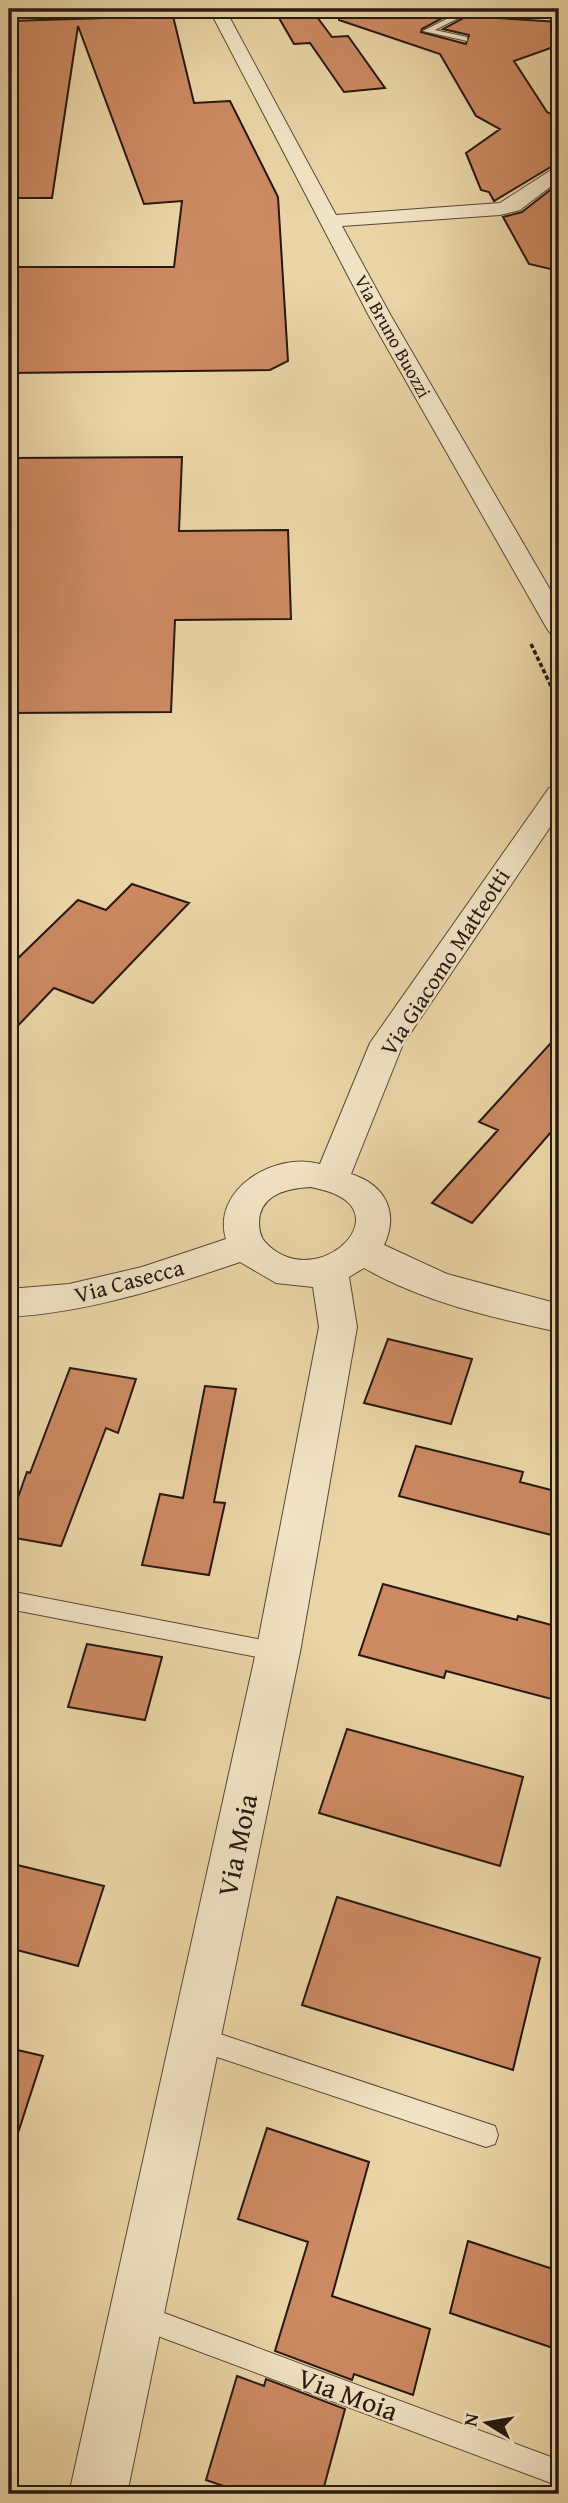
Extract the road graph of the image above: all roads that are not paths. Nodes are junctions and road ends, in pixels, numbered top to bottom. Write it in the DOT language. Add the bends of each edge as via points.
graph roads {
  1 [pos="9,9"];
  2 [pos="19,9"];
  3 [pos="218,9"];
  4 [pos="472,9"];
  5 [pos="239,14"];
  6 [pos="464,39"];
  7 [pos="236,40"];
  8 [pos="559,171"];
  9 [pos="330,221"];
  10 [pos="559,627"];
  11 [pos="559,794"];
  12 [pos="332,1178"];
  13 [pos="247,1246"];
  14 [pos="346,1261"];
  15 [pos="9,1303"];
  16 [pos="559,1318"];
  17 [pos="9,1600"];
  18 [pos="278,1652"];
  19 [pos="195,2038"];
  20 [pos="485,2136"];
  21 [pos="137,2316"];
  22 [pos="559,2473"];
  23 [pos="98,2494"];
  1 -- 2 [label="street"];
  3 -- 7 [label="street, Via Bruno Buozzi"];
  4 -- 6 [label="lane" via="427,31"];
  5 -- 7 [label="street"];
  7 -- 9 [label="street, Via Bruno Buozzi"];
  8 -- 9 [label="street" via="513,206"];
  9 -- 10 [label="street, Via Bruno Buozzi"];
  11 -- 12 [label="street, Via Giacomo Matteotti" via="387,1043"];
  12 -- 13 [label="street" via="292,1175 257,1190 240,1217 240,1232"];
  12 -- 14 [label="street" via="367,1200 375,1217 374,1235"];
  13 -- 14 [label="street" via="261,1260 304,1273"];
  13 -- 15 [label="street, Via Casecca" via="145,1280 69,1298"];
  14 -- 16 [label="street" via="385,1265 471,1297"];
  14 -- 18 [label="street, Via Moia"];
  17 -- 18 [label="lane"];
  18 -- 19 [label="street, Via Moia"];
  19 -- 20 [label="lane"];
  19 -- 21 [label="street, Via Moia"];
  21 -- 22 [label="lane, Via Moia"];
  21 -- 23 [label="street, Via Moia"];
}
